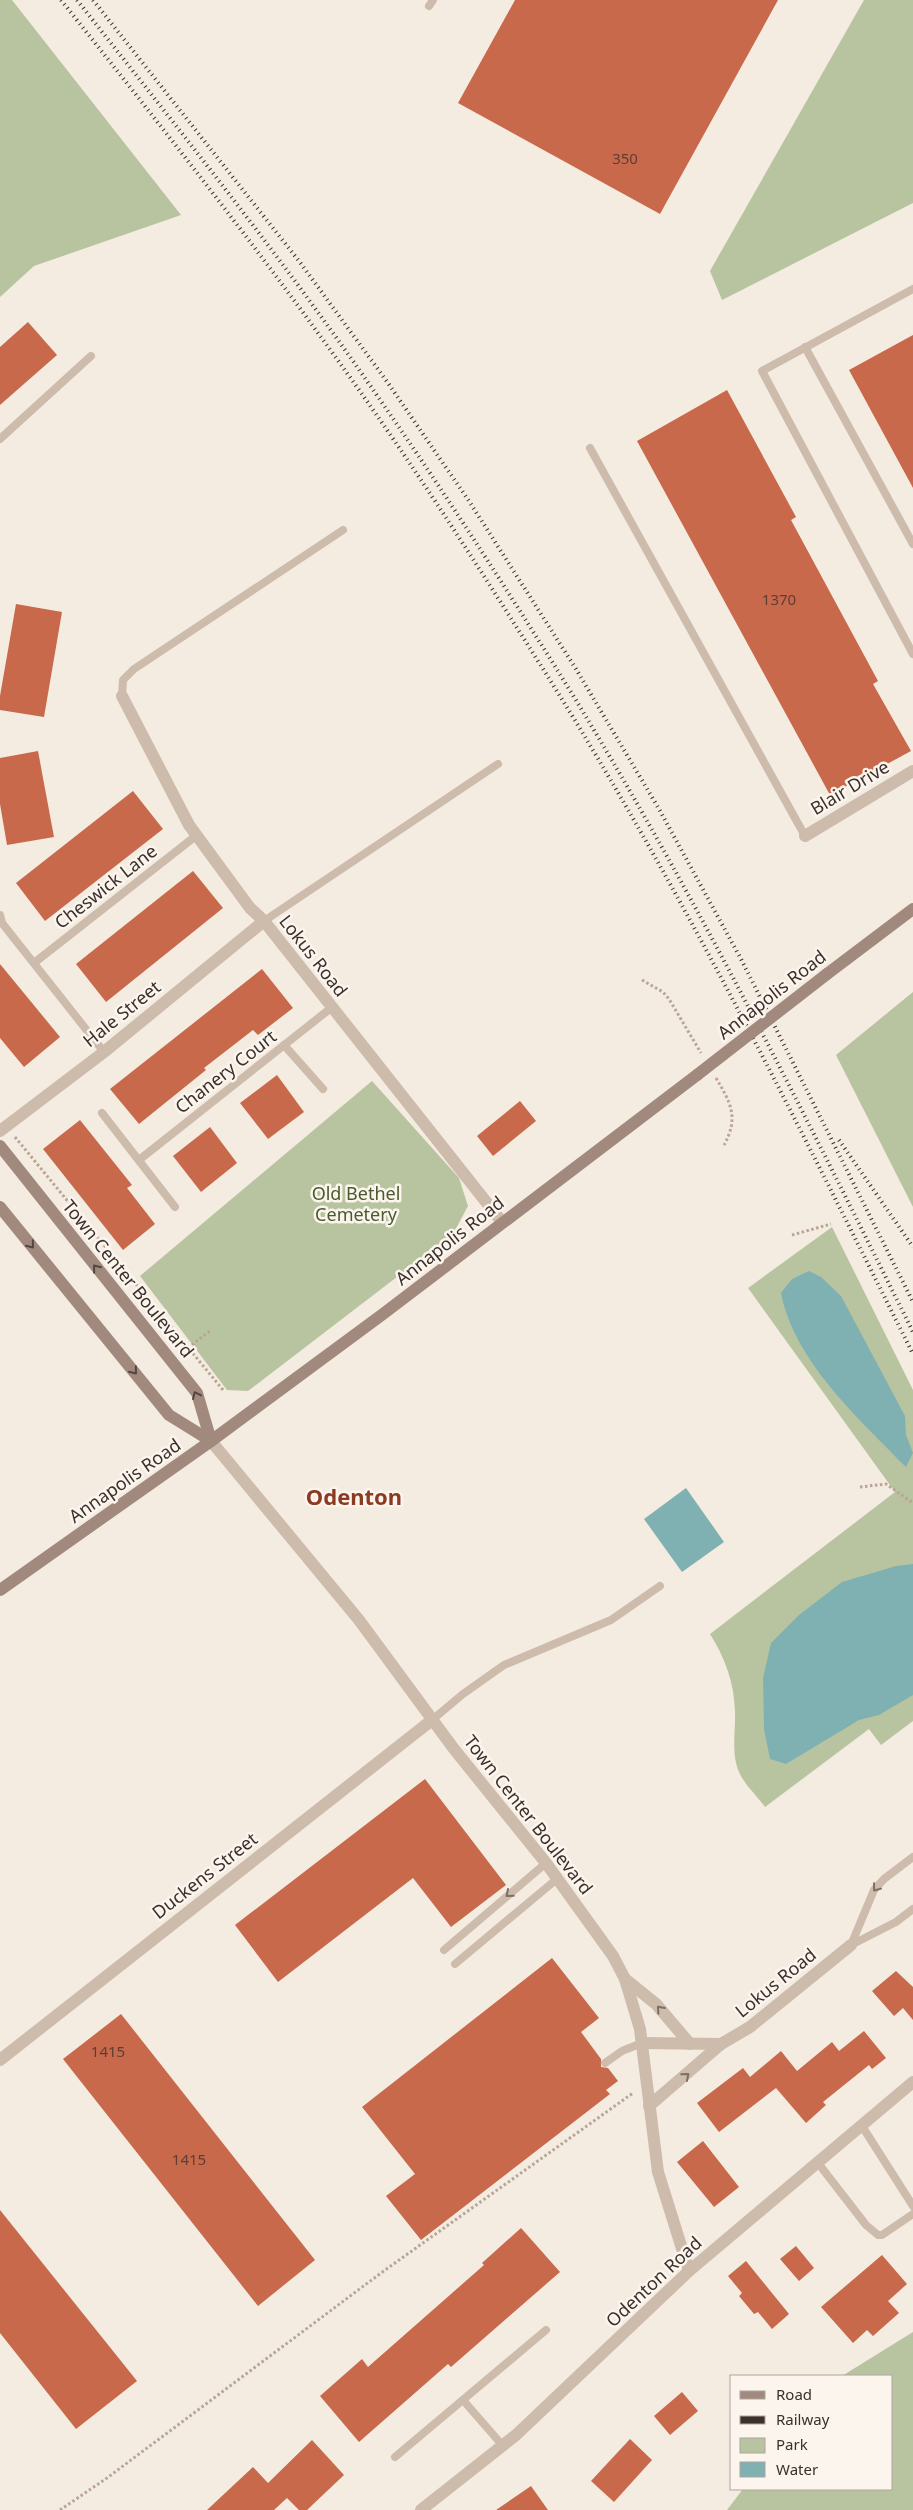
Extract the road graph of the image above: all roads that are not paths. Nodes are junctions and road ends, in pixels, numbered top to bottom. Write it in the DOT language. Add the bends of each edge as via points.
graph roads {
  1 [pos="913,289"];
  2 [pos="805,347"];
  3 [pos="91,356"];
  4 [pos="0,439"];
  5 [pos="590,448"];
  6 [pos="343,530"];
  7 [pos="913,544"];
  8 [pos="913,654"];
  9 [pos="122,696"];
  10 [pos="498,764"];
  11 [pos="913,771"];
  12 [pos="197,835"];
  13 [pos="805,836"];
  14 [pos="913,909"];
  15 [pos="0,915"];
  16 [pos="264,921"];
  17 [pos="34,963"];
  18 [pos="331,1008"];
  19 [pos="284,1044"];
  20 [pos="104,1052"];
  21 [pos="323,1089"];
  22 [pos="102,1113"];
  23 [pos="0,1131"];
  24 [pos="0,1146"];
  25 [pos="139,1160"];
  26 [pos="0,1207"];
  27 [pos="175,1207"];
  28 [pos="502,1222"];
  29 [pos="211,1442"];
  30 [pos="660,1586"];
  31 [pos="0,1590"];
  32 [pos="432,1720"];
  33 [pos="913,1857"];
  34 [pos="546,1863"];
  35 [pos="558,1878"];
  36 [pos="913,1909"];
  37 [pos="851,1945"];
  38 [pos="444,1950"];
  39 [pos="455,1964"];
  40 [pos="625,1980"];
  41 [pos="642,2043"];
  42 [pos="690,2044"];
  43 [pos="721,2044"];
  44 [pos="0,2060"];
  45 [pos="605,2063"];
  46 [pos="913,2082"];
  47 [pos="650,2106"];
  48 [pos="862,2126"];
  49 [pos="818,2163"];
  50 [pos="913,2206"];
  51 [pos="913,2214"];
  52 [pos="689,2271"];
  53 [pos="546,2330"];
  54 [pos="463,2400"];
  55 [pos="503,2446"];
  56 [pos="395,2457"];
  57 [pos="421,2510"];
  1 -- 2 [label="lane"];
  2 -- 7 [label="lane"];
  2 -- 8 [label="lane" via="762,371"];
  3 -- 4 [label="lane"];
  5 -- 13 [label="lane"];
  6 -- 9 [label="lane" via="134,669 123,680"];
  9 -- 12 [label="street, Lokus Road"];
  10 -- 16 [label="lane"];
  11 -- 13 [label="street, Blair Drive"];
  12 -- 16 [label="street, Lokus Road" via="250,908"];
  12 -- 17 [label="lane, Cheswick Lane"];
  14 -- 28 [label="main road, Annapolis Road, bridge"];
  15 -- 17 [label="lane" via="2,923"];
  16 -- 18 [label="street, Lokus Road"];
  16 -- 20 [label="street, Hale Street"];
  17 -- 20 [label="lane"];
  18 -- 19 [label="lane, Chanery Court"];
  18 -- 28 [label="street, Lokus Road" via="464,1170"];
  19 -- 21 [label="lane"];
  19 -- 25 [label="lane, Chanery Court"];
  20 -- 23 [label="street, Hale Street"];
  22 -- 25 [label="lane"];
  29 -- 24 [label="main road, Town Center Boulevard, one-way" via="197,1393"];
  25 -- 27 [label="lane"];
  26 -- 29 [label="main road, Town Center Boulevard, one-way" via="169,1415"];
  28 -- 29 [label="main road, Annapolis Road"];
  29 -- 31 [label="main road, Annapolis Road"];
  29 -- 32 [label="street, Town Center Boulevard" via="359,1620"];
  30 -- 32 [label="lane" via="611,1620 504,1665"];
  32 -- 34 [label="street, Town Center Boulevard"];
  32 -- 44 [label="street, Duckens Street"];
  33 -- 37 [label="lane, one-way" via="884,1878 874,1890"];
  34 -- 35 [label="street, Town Center Boulevard"];
  34 -- 38 [label="lane, one-way"];
  35 -- 39 [label="lane"];
  35 -- 40 [label="street, Town Center Boulevard" via="608,1948"];
  36 -- 37 [label="lane" via="896,1922"];
  37 -- 43 [label="street, Lokus Road" via="750,2027"];
  40 -- 41 [label="street, Town Center Boulevard"];
  42 -- 40 [label="street, one-way" via="656,2004"];
  41 -- 42 [label="street"];
  41 -- 45 [label="lane"];
  41 -- 47 [label="street, Town Center Boulevard"];
  42 -- 43 [label="street"];
  47 -- 43 [label="street, Lokus Road, one-way"];
  46 -- 48 [label="street, Odenton Road"];
  47 -- 52 [label="street, Town Center Boulevard" via="658,2172"];
  48 -- 49 [label="street, Odenton Road"];
  48 -- 50 [label="lane"];
  49 -- 51 [label="lane" via="866,2225 878,2235"];
  49 -- 52 [label="street, Odenton Road"];
  52 -- 55 [label="street, Odenton Road"];
  53 -- 54 [label="lane"];
  54 -- 55 [label="lane"];
  54 -- 56 [label="lane"];
  55 -- 57 [label="street, Odenton Road"];
}
